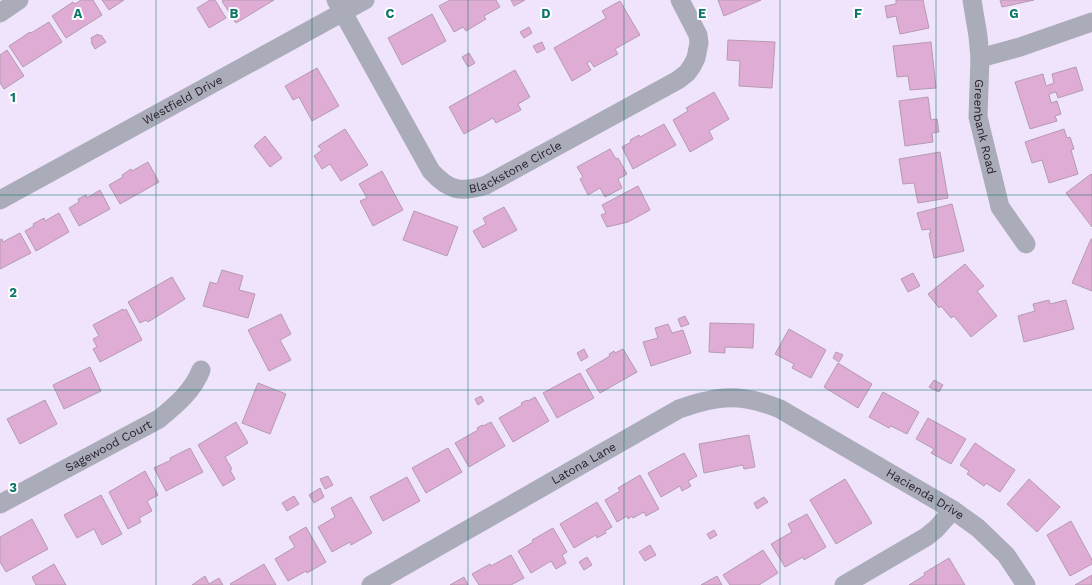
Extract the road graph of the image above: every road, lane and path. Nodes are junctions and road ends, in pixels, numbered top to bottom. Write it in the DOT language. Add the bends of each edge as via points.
graph roads {
  1 [pos="20,0"];
  2 [pos="365,0"];
  3 [pos="680,0"];
  4 [pos="972,0"];
  5 [pos="340,6"];
  6 [pos="0,13"];
  7 [pos="1092,22"];
  8 [pos="980,58"];
  9 [pos="0,200"];
  10 [pos="1026,244"];
  11 [pos="201,370"];
  12 [pos="807,424"];
  13 [pos="0,504"];
  14 [pos="953,510"];
  15 [pos="371,585"];
  16 [pos="844,585"];
  17 [pos="1026,585"];
  1 -- 6 [label="street"];
  2 -- 5 [label="street, Westfield Drive"];
  3 -- 5 [label="street, Blackstone Circle" via="698,35 699,44 696,58 687,73 486,186 472,190 447,186 431,171"];
  4 -- 8 [label="street, Greenbank Road"];
  5 -- 9 [label="street, Westfield Drive"];
  7 -- 8 [label="street"];
  8 -- 10 [label="street, Greenbank Road" via="978,117 1000,207"];
  11 -- 13 [label="street, Sagewood Court" via="198,379 178,404 159,419"];
  12 -- 14 [label="street, Hacienda Drive"];
  12 -- 15 [label="street, Latona Lane" via="780,409 748,398 723,397 679,409"];
  14 -- 16 [label="street" via="926,537"];
  14 -- 17 [label="street, Hacienda Drive" via="978,528 1006,555"];
}
